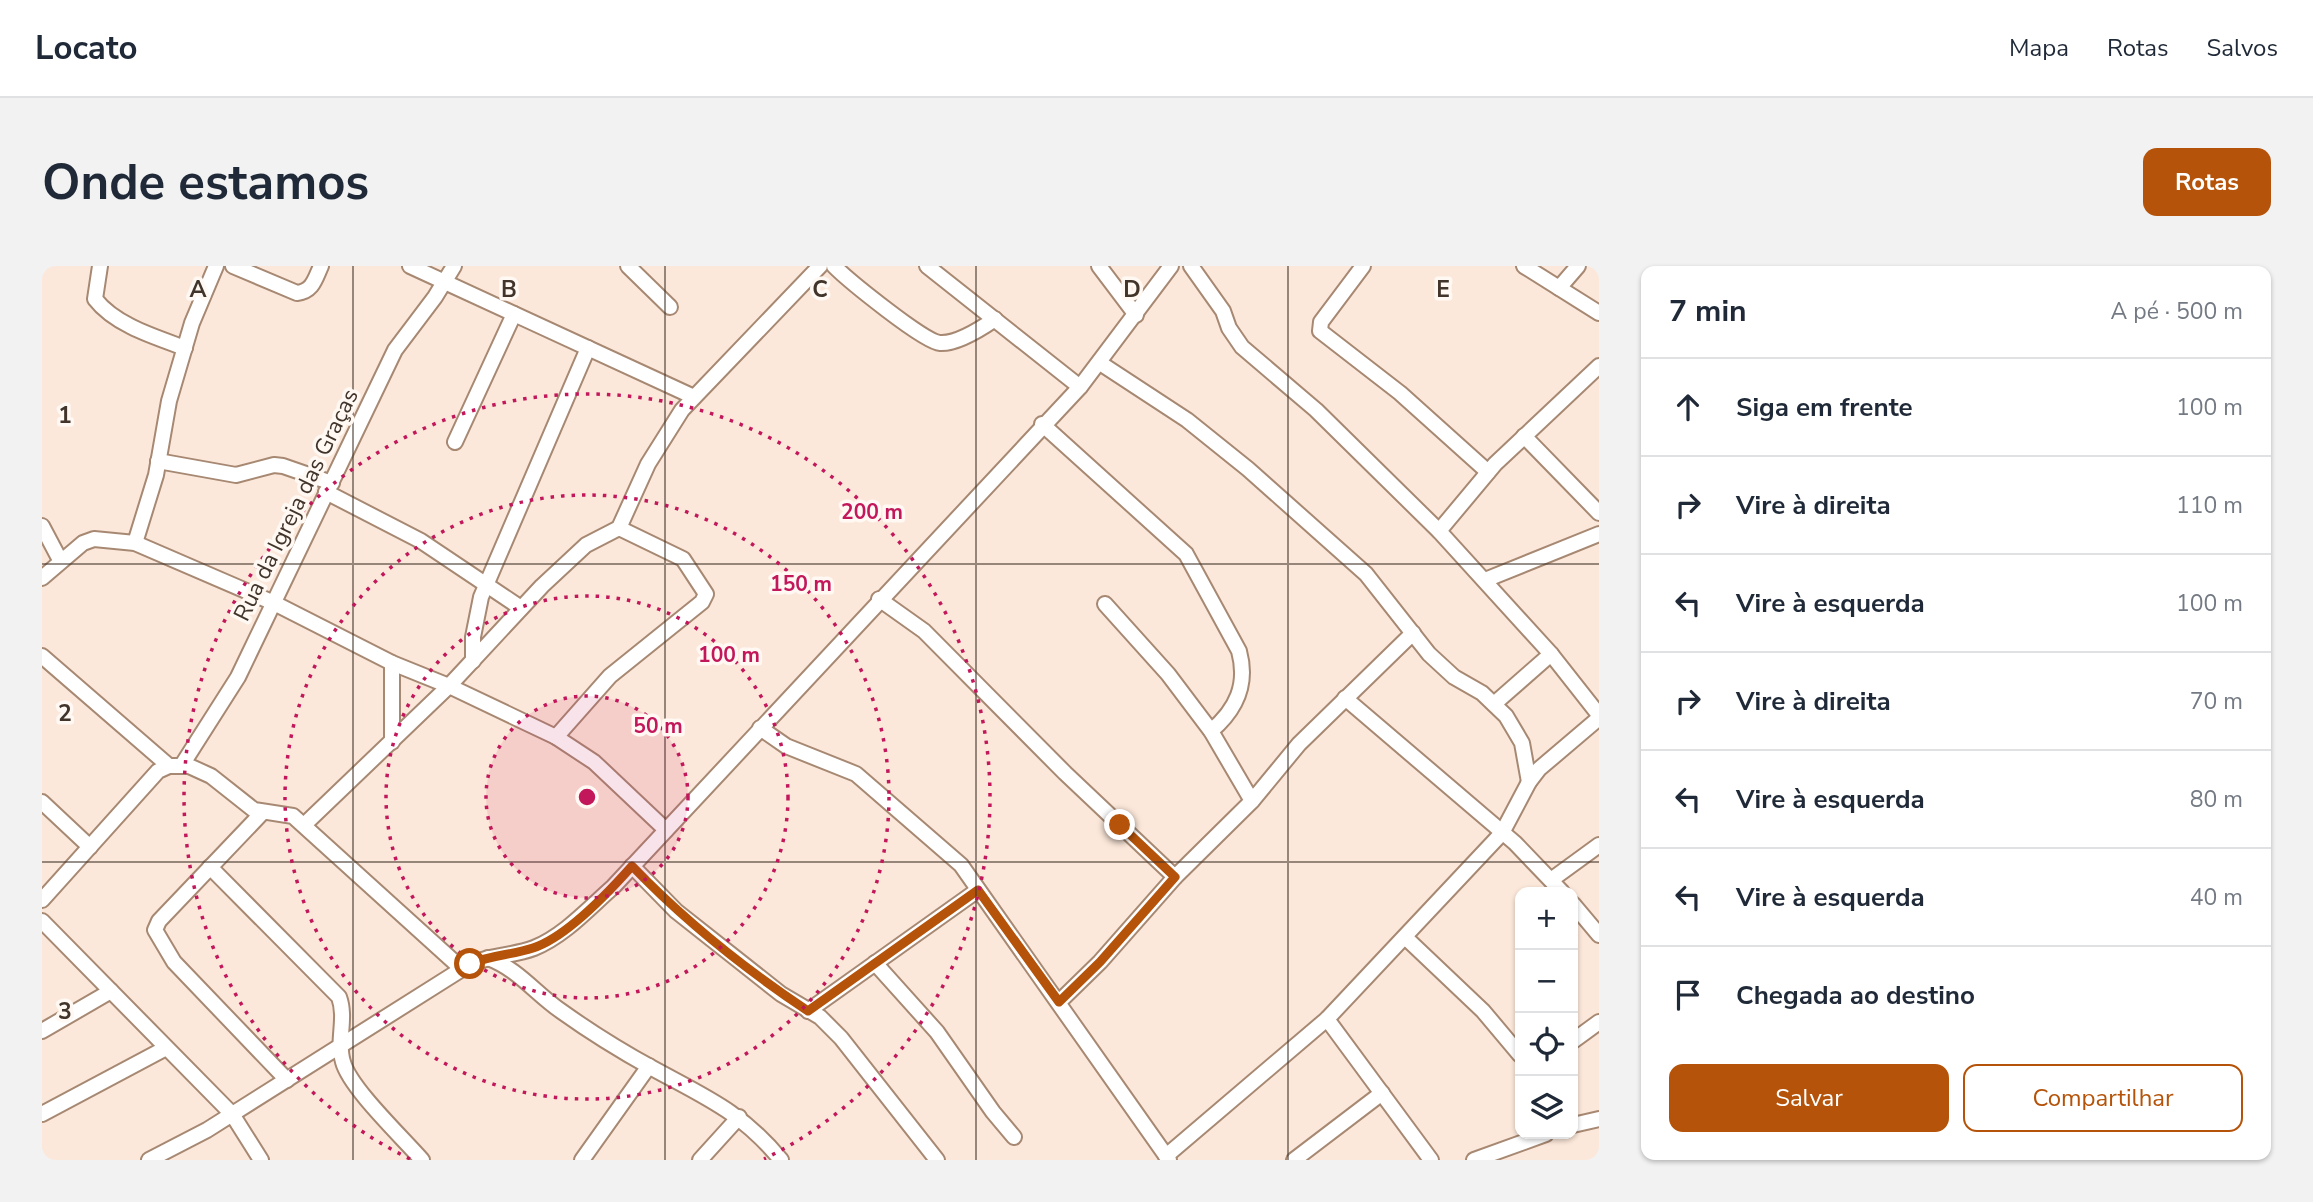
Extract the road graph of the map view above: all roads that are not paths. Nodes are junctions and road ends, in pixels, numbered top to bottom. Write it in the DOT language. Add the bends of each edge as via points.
graph roads {
  1 [pos="100,266"];
  2 [pos="216,266"];
  3 [pos="233,266"];
  4 [pos="321,266"];
  5 [pos="410,266"];
  6 [pos="454,266"];
  7 [pos="628,266"];
  8 [pos="820,266"];
  9 [pos="834,266"];
  10 [pos="927,266"];
  11 [pos="1099,266"];
  12 [pos="1171,266"];
  13 [pos="1191,266"];
  14 [pos="1363,266"];
  15 [pos="1524,266"];
  16 [pos="1577,266"];
  17 [pos="444,282"];
  18 [pos="1559,288"];
  19 [pos="670,307"];
  20 [pos="1599,313"];
  21 [pos="514,314"];
  22 [pos="1136,315"];
  23 [pos="995,319"];
  24 [pos="185,348"];
  25 [pos="588,348"];
  26 [pos="1100,363"];
  27 [pos="1599,366"];
  28 [pos="1080,387"];
  29 [pos="694,397"];
  30 [pos="1042,424"];
  31 [pos="1524,436"];
  32 [pos="455,442"];
  33 [pos="158,461"];
  34 [pos="1488,472"];
  35 [pos="329,488"];
  36 [pos="1599,513"];
  37 [pos="42,526"];
  38 [pos="619,528"];
  39 [pos="1439,531"];
  40 [pos="1599,534"];
  41 [pos="135,544"];
  42 [pos="60,560"];
  43 [pos="42,578"];
  44 [pos="1485,580"];
  45 [pos="487,585"];
  46 [pos="880,599"];
  47 [pos="274,603"];
  48 [pos="1105,604"];
  49 [pos="521,608"];
  50 [pos="1413,633"];
  51 [pos="1551,654"];
  52 [pos="42,656"];
  53 [pos="472,661"];
  54 [pos="392,663"];
  55 [pos="449,686"];
  56 [pos="1345,698"];
  57 [pos="1494,704"];
  58 [pos="1599,716"];
  59 [pos="760,728"];
  60 [pos="1212,731"];
  61 [pos="556,737"];
  62 [pos="392,742"];
  63 [pos="175,765"];
  64 [pos="1529,782"];
  65 [pos="1252,801"];
  66 [pos="42,803"];
  67 [pos="262,813"];
  68 [pos="304,825"];
  69 [pos="666,830"];
  70 [pos="1503,833"];
  71 [pos="1599,845"];
  72 [pos="90,847"];
  73 [pos="632,866"];
  74 [pos="210,867"];
  75 [pos="1175,877"];
  76 [pos="1551,880"];
  77 [pos="1557,887"];
  78 [pos="978,890"];
  79 [pos="42,900"];
  80 [pos="1578,910"];
  81 [pos="42,921"];
  82 [pos="1599,935"];
  83 [pos="1405,937"];
  84 [pos="486,957"];
  85 [pos="876,963"];
  86 [pos="463,969"];
  87 [pos="111,991"];
  88 [pos="1059,1002"];
  89 [pos="808,1011"];
  90 [pos="1327,1019"];
  91 [pos="1599,1022"];
  92 [pos="42,1031"];
  93 [pos="1578,1037"];
  94 [pos="341,1045"];
  95 [pos="166,1048"];
  96 [pos="1515,1049"];
  97 [pos="649,1066"];
  98 [pos="287,1080"];
  99 [pos="1382,1094"];
  100 [pos="42,1114"];
  101 [pos="232,1114"];
  102 [pos="739,1117"];
  103 [pos="1599,1119"];
  104 [pos="1578,1124"];
  105 [pos="1014,1137"];
  106 [pos="1532,1139"];
  107 [pos="1167,1158"];
  108 [pos="149,1160"];
  109 [pos="261,1160"];
  110 [pos="422,1160"];
  111 [pos="582,1160"];
  112 [pos="700,1160"];
  113 [pos="781,1160"];
  114 [pos="937,1160"];
  115 [pos="1294,1160"];
  116 [pos="1431,1160"];
  117 [pos="1474,1160"];
  1 -- 24 [label="street" via="95,299 101,307 119,320"];
  2 -- 24 [label="street"];
  3 -- 4 [label="street" via="298,293 312,286"];
  5 -- 17 [label="street"];
  6 -- 17 [label="street, Rua da Igreja das Graças"];
  7 -- 19 [label="street"];
  8 -- 29 [label="street"];
  9 -- 23 [label="street" via="934,341 952,340"];
  10 -- 23 [label="street"];
  11 -- 22 [label="street"];
  12 -- 22 [label="street"];
  13 -- 39 [label="street" via="1242,347 1316,410"];
  14 -- 34 [label="street" via="1321,323 1320,331 1400,393"];
  15 -- 18 [label="street"];
  16 -- 18 [label="street"];
  17 -- 21 [label="street"];
  17 -- 35 [label="street, Rua da Igreja das Graças" via="395,350"];
  18 -- 20 [label="street"];
  21 -- 25 [label="street"];
  21 -- 32 [label="street"];
  22 -- 26 [label="street"];
  23 -- 28 [label="street"];
  24 -- 33 [label="street"];
  25 -- 29 [label="street"];
  25 -- 45 [label="street"];
  26 -- 28 [label="street"];
  26 -- 50 [label="street" via="1248,468 1372,579"];
  27 -- 31 [label="street"];
  28 -- 30 [label="street"];
  29 -- 38 [label="street" via="648,464"];
  30 -- 46 [label="street"];
  30 -- 60 [label="street" via="1196,568 1243,665 1235,705"];
  31 -- 34 [label="street"];
  31 -- 36 [label="street"];
  33 -- 35 [label="street" via="236,475 283,466"];
  33 -- 41 [label="street"];
  34 -- 39 [label="street"];
  35 -- 45 [label="street"];
  35 -- 47 [label="street, Rua da Igreja das Graças"];
  37 -- 42 [label="street"];
  38 -- 49 [label="street" via="586,545"];
  38 -- 61 [label="street" via="684,559 706,594 610,676"];
  39 -- 44 [label="street"];
  40 -- 44 [label="street"];
  41 -- 42 [label="street" via="94,539"];
  41 -- 47 [label="street"];
  42 -- 43 [label="street"];
  44 -- 51 [label="street"];
  45 -- 49 [label="street"];
  45 -- 53 [label="street" via="477,614"];
  46 -- 59 [label="street"];
  46 -- 75 [label="street" via="924,631"];
  47 -- 54 [label="street"];
  47 -- 63 [label="street, Rua da Igreja das Graças" via="225,701"];
  48 -- 60 [label="street"];
  49 -- 53 [label="street"];
  50 -- 56 [label="street"];
  50 -- 57 [label="street" via="1439,664"];
  51 -- 57 [label="street"];
  51 -- 58 [label="street"];
  52 -- 63 [label="street"];
  53 -- 55 [label="street"];
  54 -- 55 [label="street"];
  54 -- 62 [label="street"];
  55 -- 61 [label="street"];
  55 -- 62 [label="street"];
  56 -- 65 [label="street"];
  56 -- 70 [label="street"];
  57 -- 64 [label="street" via="1522,743"];
  58 -- 64 [label="street"];
  59 -- 69 [label="street"];
  59 -- 78 [label="street" via="786,746 856,774 951,855"];
  60 -- 65 [label="street"];
  61 -- 69 [label="street" via="594,762"];
  62 -- 68 [label="street"];
  63 -- 67 [label="street" via="211,776"];
  63 -- 72 [label="street, Rua da Igreja das Graças" via="158,771"];
  64 -- 70 [label="street"];
  65 -- 75 [label="street"];
  66 -- 72 [label="street"];
  67 -- 68 [label="street" via="293,816"];
  67 -- 74 [label="street"];
  68 -- 86 [label="street"];
  69 -- 73 [label="street"];
  70 -- 76 [label="street"];
  70 -- 83 [label="street"];
  71 -- 76 [label="street"];
  72 -- 79 [label="street, Rua da Igreja das Graças"];
  73 -- 84 [label="street" via="568,927 536,947"];
  73 -- 89 [label="street" via="676,911"];
  74 -- 94 [label="street" via="340,997 344,1010"];
  74 -- 98 [label="street" via="159,921 156,934 174,962"];
  75 -- 88 [label="street"];
  76 -- 77 [label="street"];
  78 -- 85 [label="street"];
  78 -- 88 [label="street"];
  80 -- 82 [label="street"];
  81 -- 87 [label="street"];
  83 -- 90 [label="street"];
  83 -- 96 [label="street" via="1483,1010"];
  84 -- 86 [label="street"];
  84 -- 97 [label="street" via="504,964 560,1010"];
  85 -- 89 [label="street"];
  85 -- 105 [label="street" via="937,1032"];
  86 -- 94 [label="street"];
  87 -- 92 [label="street"];
  87 -- 95 [label="street"];
  88 -- 107 [label="street"];
  89 -- 114 [label="street" via="841,1038"];
  90 -- 99 [label="street"];
  90 -- 107 [label="street"];
  91 -- 93 [label="street"];
  94 -- 98 [label="street"];
  94 -- 110 [label="street" via="349,1077"];
  95 -- 100 [label="street"];
  95 -- 101 [label="street"];
  97 -- 102 [label="street"];
  97 -- 111 [label="street"];
  98 -- 101 [label="street"];
  99 -- 115 [label="street"];
  99 -- 116 [label="street"];
  101 -- 108 [label="street"];
  101 -- 109 [label="street"];
  102 -- 112 [label="street"];
  102 -- 113 [label="street"];
  103 -- 104 [label="street"];
  106 -- 117 [label="street"];
}
